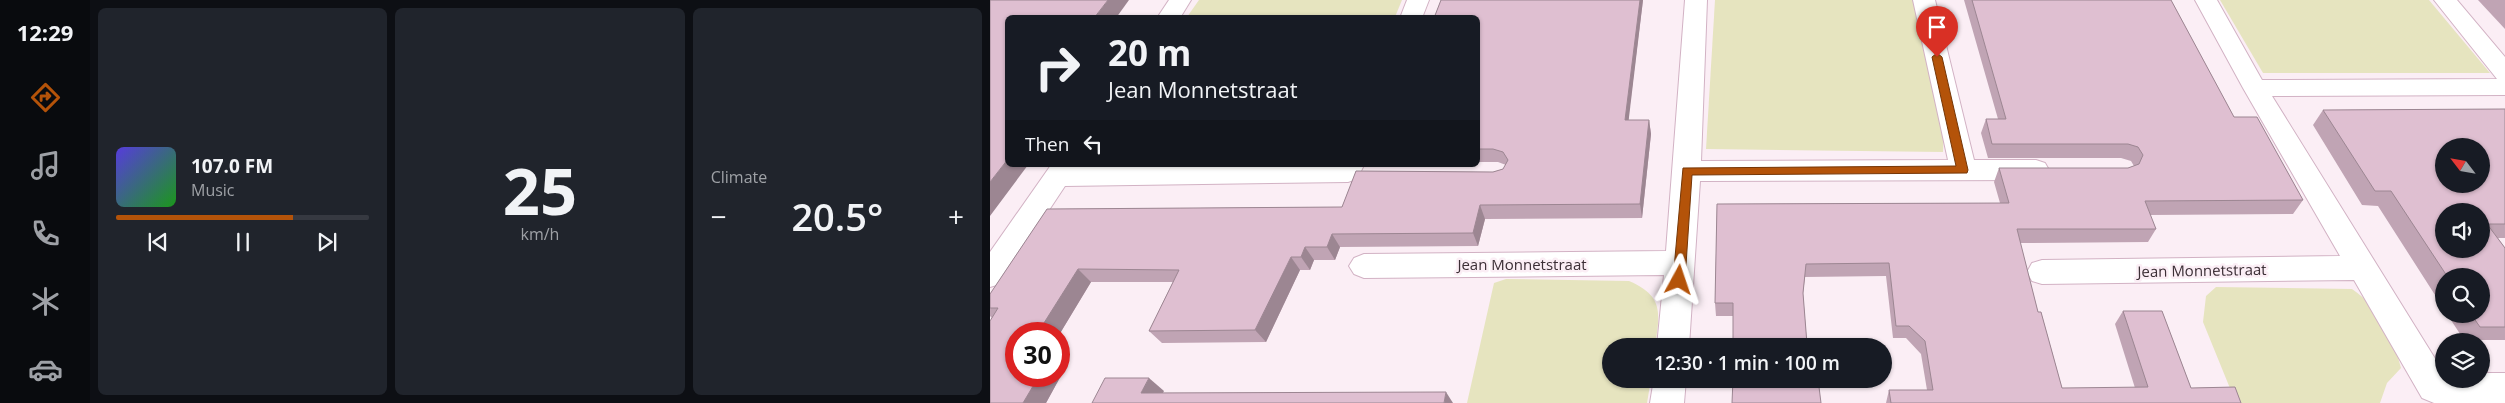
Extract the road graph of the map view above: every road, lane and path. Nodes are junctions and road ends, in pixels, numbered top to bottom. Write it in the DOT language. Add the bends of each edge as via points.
graph roads {
  1 [pos="1180,0"];
  2 [pos="1418,0"];
  3 [pos="1696,0"];
  4 [pos="1924,0"];
  5 [pos="2206,0"];
  6 [pos="2445,0"];
  7 [pos="1170,15"];
  8 [pos="1412,15"];
  9 [pos="2505,72"];
  10 [pos="2505,87"];
  11 [pos="2255,88"];
  12 [pos="1350,169"];
  13 [pos="1061,170"];
  14 [pos="1963,170"];
  15 [pos="2062,170"];
  16 [pos="1687,171"];
  17 [pos="1378,172"];
  18 [pos="1681,263"];
  19 [pos="1364,266"];
  20 [pos="2363,268"];
  21 [pos="2042,272"];
  22 [pos="990,275"];
  23 [pos="1674,338"];
  24 [pos="1669,388"];
  25 [pos="2505,388"];
  26 [pos="2431,396"];
  27 [pos="1667,403"];
  1 -- 7 [label="street"];
  2 -- 8 [label="street"];
  3 -- 16 [label="street"];
  4 -- 14 [label="street"];
  5 -- 11 [label="street"];
  6 -- 9 [label="street"];
  10 -- 11 [label="street"];
  11 -- 20 [label="street"];
  12 -- 13 [label="street"];
  12 -- 17 [label="street"];
  13 -- 22 [label="street"];
  14 -- 15 [label="street"];
  14 -- 16 [label="street"];
  16 -- 18 [label="street"];
  18 -- 19 [label="street, Jean Monnetstraat"];
  18 -- 23 [label="street"];
  20 -- 21 [label="street, Jean Monnetstraat"];
  20 -- 26 [label="street"];
  24 -- 27 [label="street"];
  25 -- 26 [label="street"];
}
